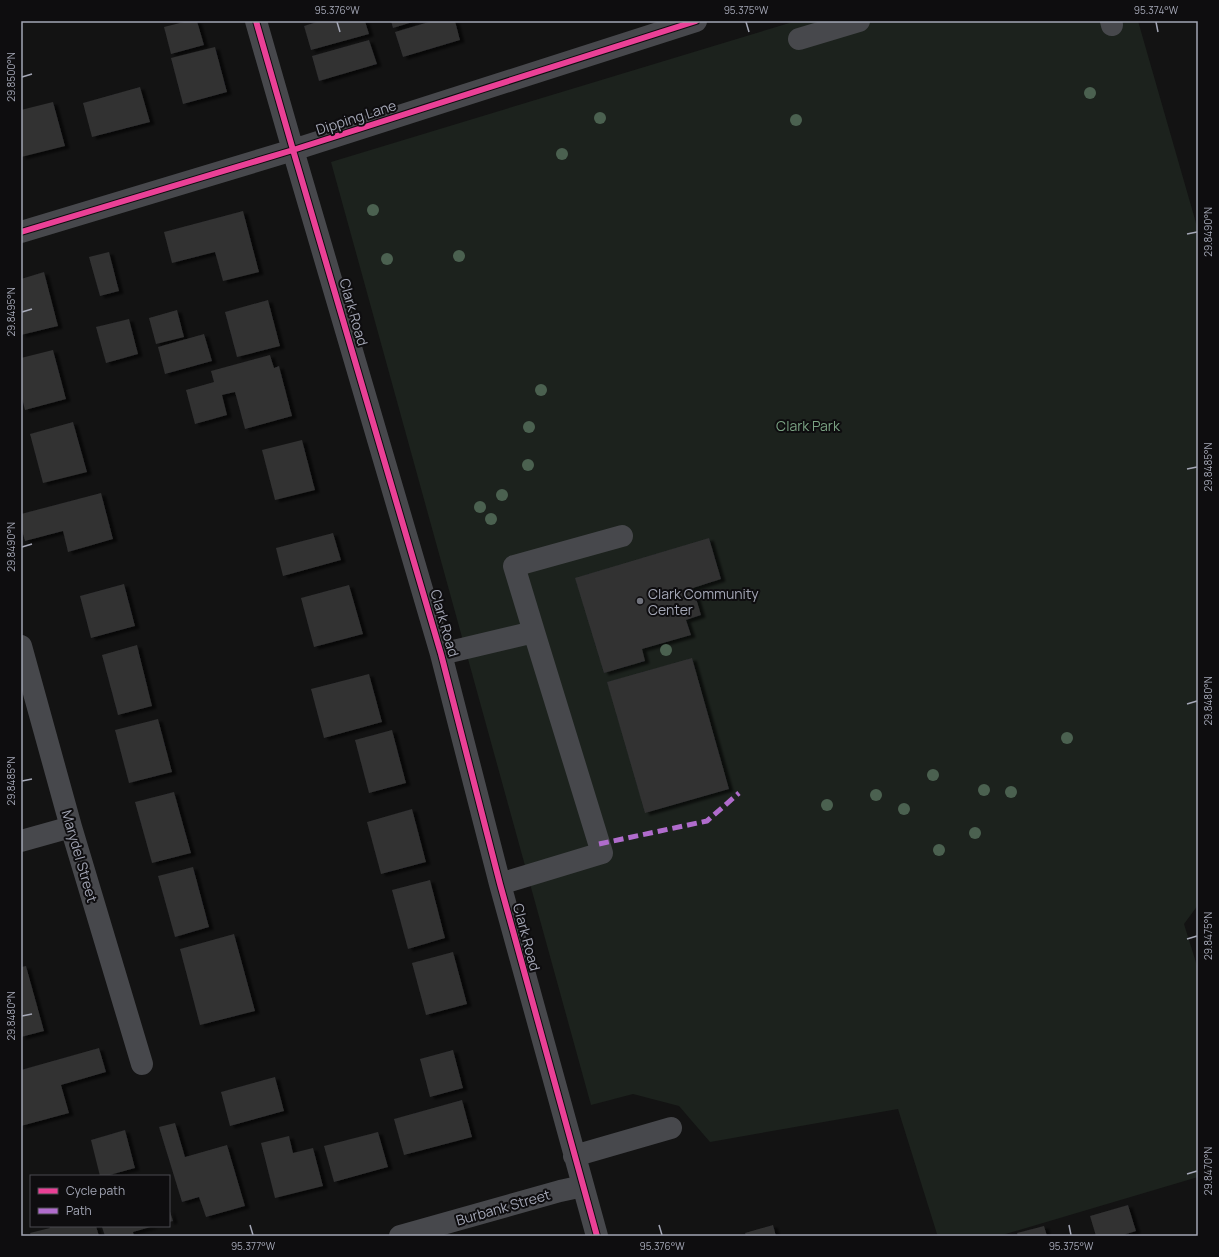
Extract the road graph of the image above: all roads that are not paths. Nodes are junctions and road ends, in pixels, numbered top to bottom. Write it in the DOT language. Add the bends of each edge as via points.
graph roads {
  1 [pos="256,21"];
  2 [pos="696,21"];
  3 [pos="859,21"];
  4 [pos="799,40"];
  5 [pos="293,150"];
  6 [pos="21,232"];
  7 [pos="622,536"];
  8 [pos="534,632"];
  9 [pos="21,646"];
  10 [pos="441,654"];
  11 [pos="71,827"];
  12 [pos="21,841"];
  13 [pos="500,884"];
  14 [pos="142,1064"];
  15 [pos="671,1128"];
  16 [pos="574,1156"];
  17 [pos="583,1186"];
  18 [pos="400,1236"];
  19 [pos="597,1236"];
  1 -- 5 [label="street, Clark Road"];
  2 -- 5 [label="street, Dipping Lane"];
  3 -- 4 [label="street"];
  5 -- 6 [label="street, Dipping Lane"];
  5 -- 10 [label="street, Clark Road"];
  7 -- 8 [label="street" via="514,566"];
  8 -- 10 [label="street"];
  8 -- 13 [label="street" via="602,853"];
  9 -- 11 [label="street, Marydel Street"];
  10 -- 13 [label="street, Clark Road"];
  11 -- 12 [label="street"];
  11 -- 14 [label="street, Marydel Street"];
  13 -- 16 [label="street, Clark Road"];
  15 -- 16 [label="street"];
  16 -- 17 [label="street, Clark Road"];
  17 -- 18 [label="street, Burbank Street"];
  17 -- 19 [label="street, Clark Road"];
}
